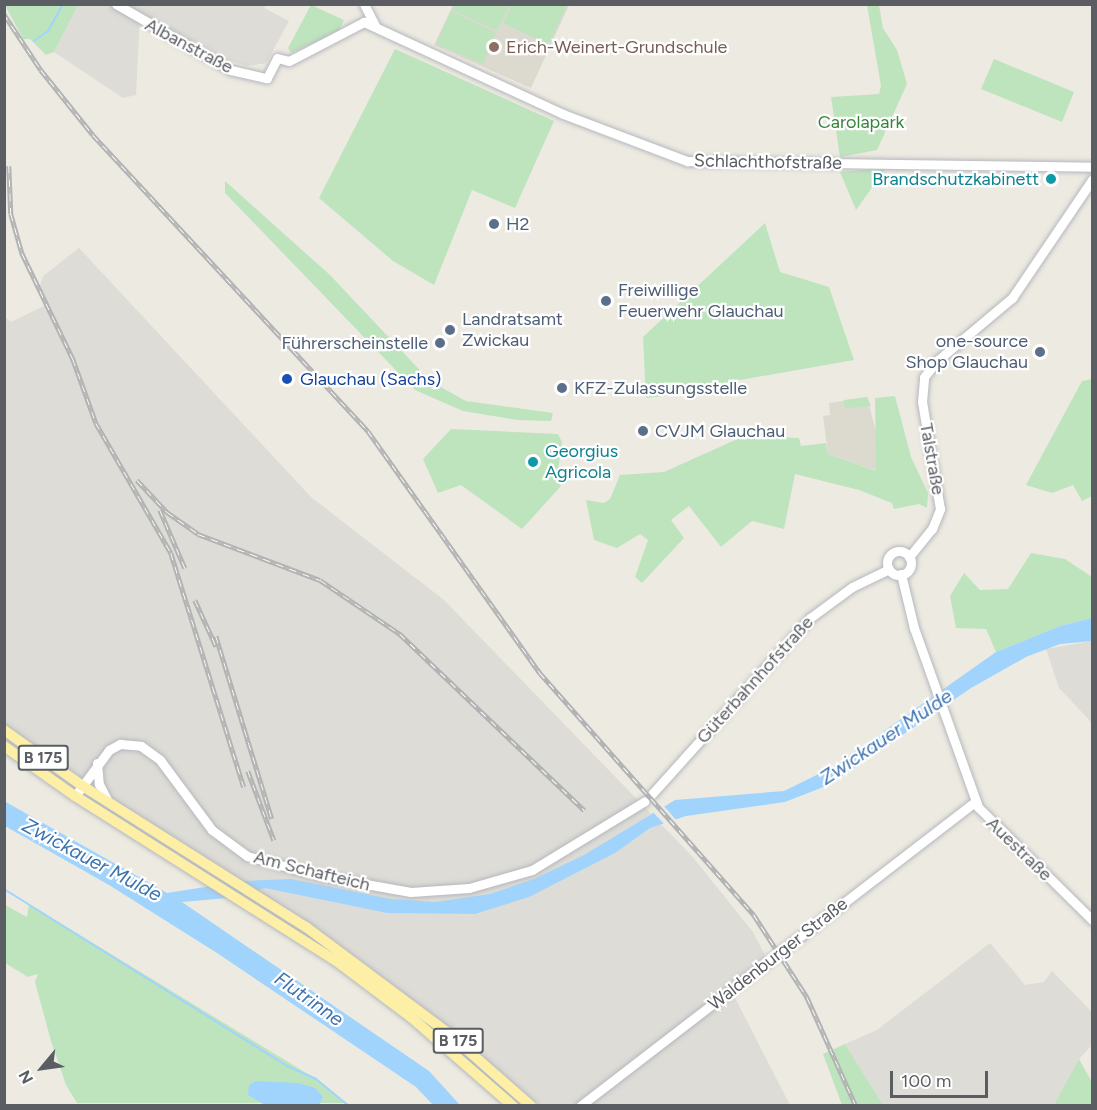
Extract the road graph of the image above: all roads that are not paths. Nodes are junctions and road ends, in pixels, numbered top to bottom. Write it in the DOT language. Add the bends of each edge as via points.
graph roads {
  1 [pos="116,4"];
  2 [pos="365,13"];
  3 [pos="1092,167"];
  4 [pos="1092,180"];
  5 [pos="909,556"];
  6 [pos="889,569"];
  7 [pos="901,574"];
  8 [pos="4,730"];
  9 [pos="4,746"];
  10 [pos="97,763"];
  11 [pos="81,785"];
  12 [pos="75,796"];
  13 [pos="648,798"];
  14 [pos="108,802"];
  15 [pos="975,802"];
  16 [pos="225,882"];
  17 [pos="1092,920"];
  18 [pos="581,1105"];
  19 [pos="513,1106"];
  20 [pos="531,1106"];
  1 -- 2 [label="street, Albanstraße" via="231,70 267,78 277,58 289,61"];
  2 -- 3 [label="street, Schlachthofstraße" via="376,27 563,114 687,161"];
  4 -- 5 [label="street, Talstraße" via="1012,298 938,360 924,377 921,388 940,509 932,529"];
  5 -- 6 [label="street" via="899,551 891,553"];
  5 -- 7 [label="street" via="909,567"];
  6 -- 7 [label="street"];
  6 -- 13 [label="street, Güterbahnhofstraße" via="852,587 810,618"];
  7 -- 15 [label="street, Auestraße" via="927,665"];
  8 -- 11 [label="main road, B 175"];
  9 -- 12 [label="main road, B 175"];
  10 -- 11 [label="street, Am Schafteich"];
  10 -- 13 [label="street, Am Schafteich" via="120,744 141,746 160,760 212,830 239,851 321,876 388,890 440,892 501,882 532,870"];
  10 -- 14 [label="street" via="99,784"];
  11 -- 12 [label="street, Am Schafteich"];
  11 -- 14 [label="main road, B 175"];
  12 -- 16 [label="main road, B 175"];
  14 -- 16 [label="main road, B 175"];
  15 -- 17 [label="street, Auestraße"];
  15 -- 18 [label="street, Waldenburger Straße"];
  16 -- 19 [label="main road, B 175" via="246,901 383,994"];
  16 -- 20 [label="main road, B 175" via="258,897 381,982"];
}
